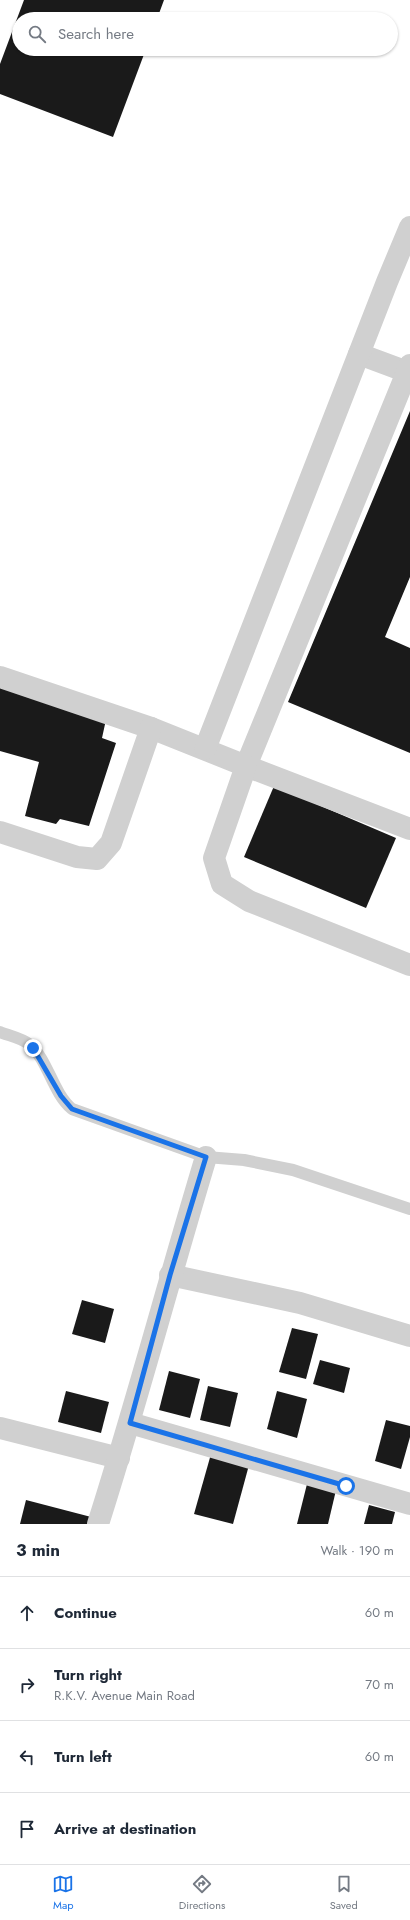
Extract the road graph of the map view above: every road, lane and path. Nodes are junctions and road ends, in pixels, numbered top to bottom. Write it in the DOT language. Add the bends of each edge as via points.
graph roads {
  1 [pos="410,227"];
  2 [pos="359,354"];
  3 [pos="409,370"];
  4 [pos="0,677"];
  5 [pos="151,728"];
  6 [pos="204,749"];
  7 [pos="246,766"];
  8 [pos="410,829"];
  9 [pos="0,832"];
  10 [pos="410,965"];
  11 [pos="0,1032"];
  12 [pos="206,1157"];
  13 [pos="410,1209"];
  14 [pos="170,1275"];
  15 [pos="410,1336"];
  16 [pos="130,1423"];
  17 [pos="0,1428"];
  18 [pos="119,1458"];
  19 [pos="410,1504"];
  20 [pos="98,1524"];
  1 -- 2 [label="street"];
  2 -- 3 [label="street"];
  2 -- 6 [label="street"];
  3 -- 7 [label="street"];
  4 -- 5 [label="street"];
  5 -- 6 [label="street"];
  5 -- 9 [label="street" via="111,843 96,859 77,857"];
  6 -- 7 [label="street"];
  7 -- 8 [label="street"];
  7 -- 10 [label="street" via="214,858 222,884 249,901"];
  11 -- 12 [label="lane" via="21,1039 33,1048 61,1096 72,1109"];
  12 -- 13 [label="lane" via="244,1160 293,1170"];
  12 -- 14 [label="street"];
  14 -- 15 [label="street" via="300,1304"];
  14 -- 16 [label="street"];
  16 -- 18 [label="street"];
  16 -- 19 [label="street"];
  17 -- 18 [label="street"];
  18 -- 20 [label="street"];
}
